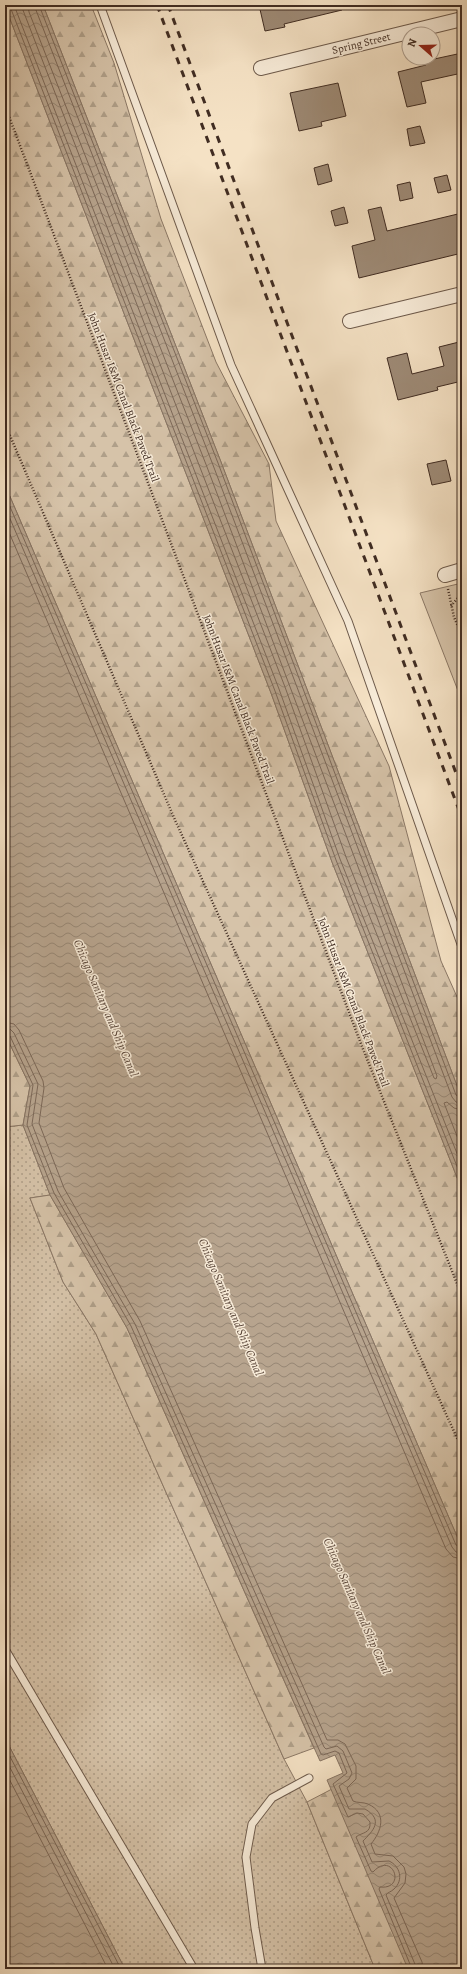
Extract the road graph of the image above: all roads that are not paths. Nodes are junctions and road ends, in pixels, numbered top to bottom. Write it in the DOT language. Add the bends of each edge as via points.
graph roads {
  1 [pos="100,5"];
  2 [pos="462,19"];
  3 [pos="260,68"];
  4 [pos="462,294"];
  5 [pos="350,321"];
  6 [pos="462,570"];
  7 [pos="445,575"];
  8 [pos="462,947"];
  9 [pos="5,1649"];
  10 [pos="309,1778"];
  11 [pos="194,1969"];
  12 [pos="262,1969"];
  1 -- 8 [label="lane" via="231,365 348,621"];
  2 -- 3 [label="street, Spring Street"];
  4 -- 5 [label="street"];
  6 -- 7 [label="street"];
  9 -- 11 [label="lane"];
  10 -- 12 [label="lane" via="272,1798 252,1824 246,1857"];
}
